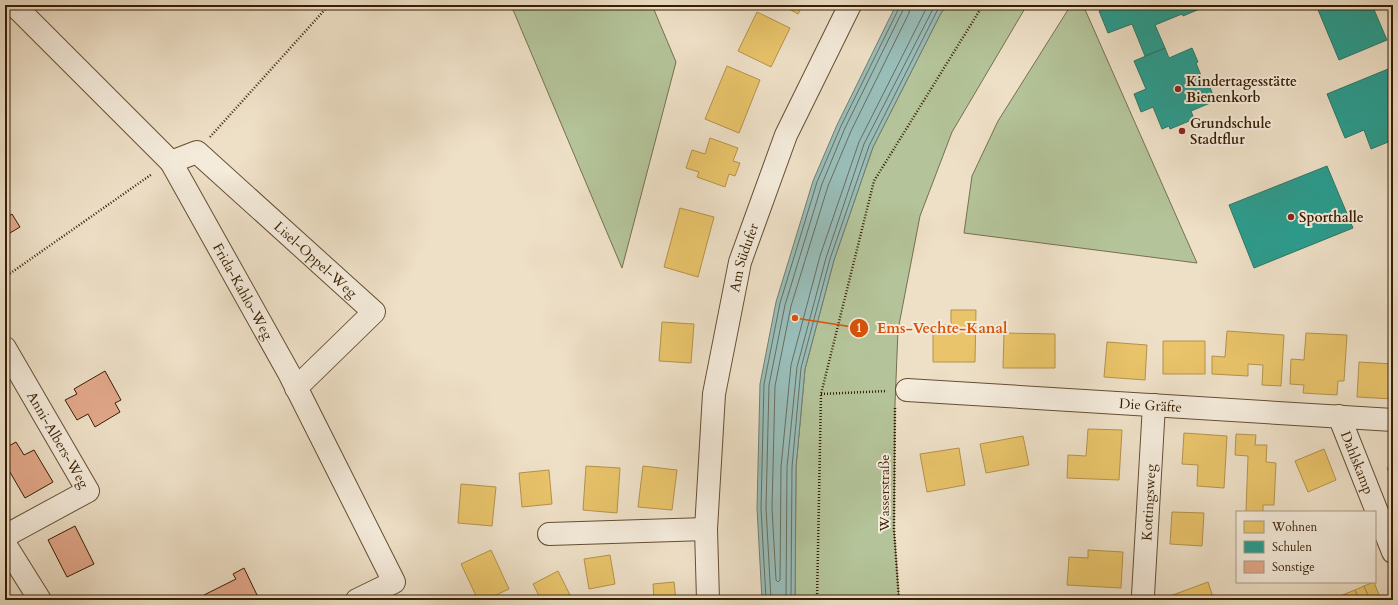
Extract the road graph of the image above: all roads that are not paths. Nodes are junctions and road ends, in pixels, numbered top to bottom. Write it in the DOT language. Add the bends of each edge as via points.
graph roads {
  1 [pos="14,5"];
  2 [pos="850,5"];
  3 [pos="171,162"];
  4 [pos="5,348"];
  5 [pos="296,388"];
  6 [pos="907,390"];
  7 [pos="1154,405"];
  8 [pos="1339,416"];
  9 [pos="1393,420"];
  10 [pos="706,530"];
  11 [pos="549,534"];
  12 [pos="5,536"];
  13 [pos="5,544"];
  14 [pos="1393,552"];
  15 [pos="40,600"];
  16 [pos="356,600"];
  17 [pos="708,600"];
  18 [pos="1144,600"];
  1 -- 3 [label="street, Frida-Kahlo-Weg"];
  2 -- 10 [label="street, Am Südufer" via="786,135 740,262 714,394"];
  3 -- 5 [label="street, Frida-Kahlo-Weg"];
  3 -- 5 [label="street, Lisel-Oppel-Weg" via="197,152 374,312"];
  4 -- 12 [label="street, Anni-Albers-Weg" via="88,491"];
  5 -- 16 [label="street, Frida-Kahlo-Weg" via="394,582"];
  6 -- 7 [label="street, Die Gräfte"];
  7 -- 8 [label="street, Die Gräfte"];
  7 -- 18 [label="street, Kottingsweg"];
  8 -- 9 [label="street, Die Gräfte"];
  8 -- 14 [label="street, Dahlskamp"];
  10 -- 11 [label="street"];
  10 -- 17 [label="street, Am Südufer"];
  13 -- 15 [label="street"];
}
